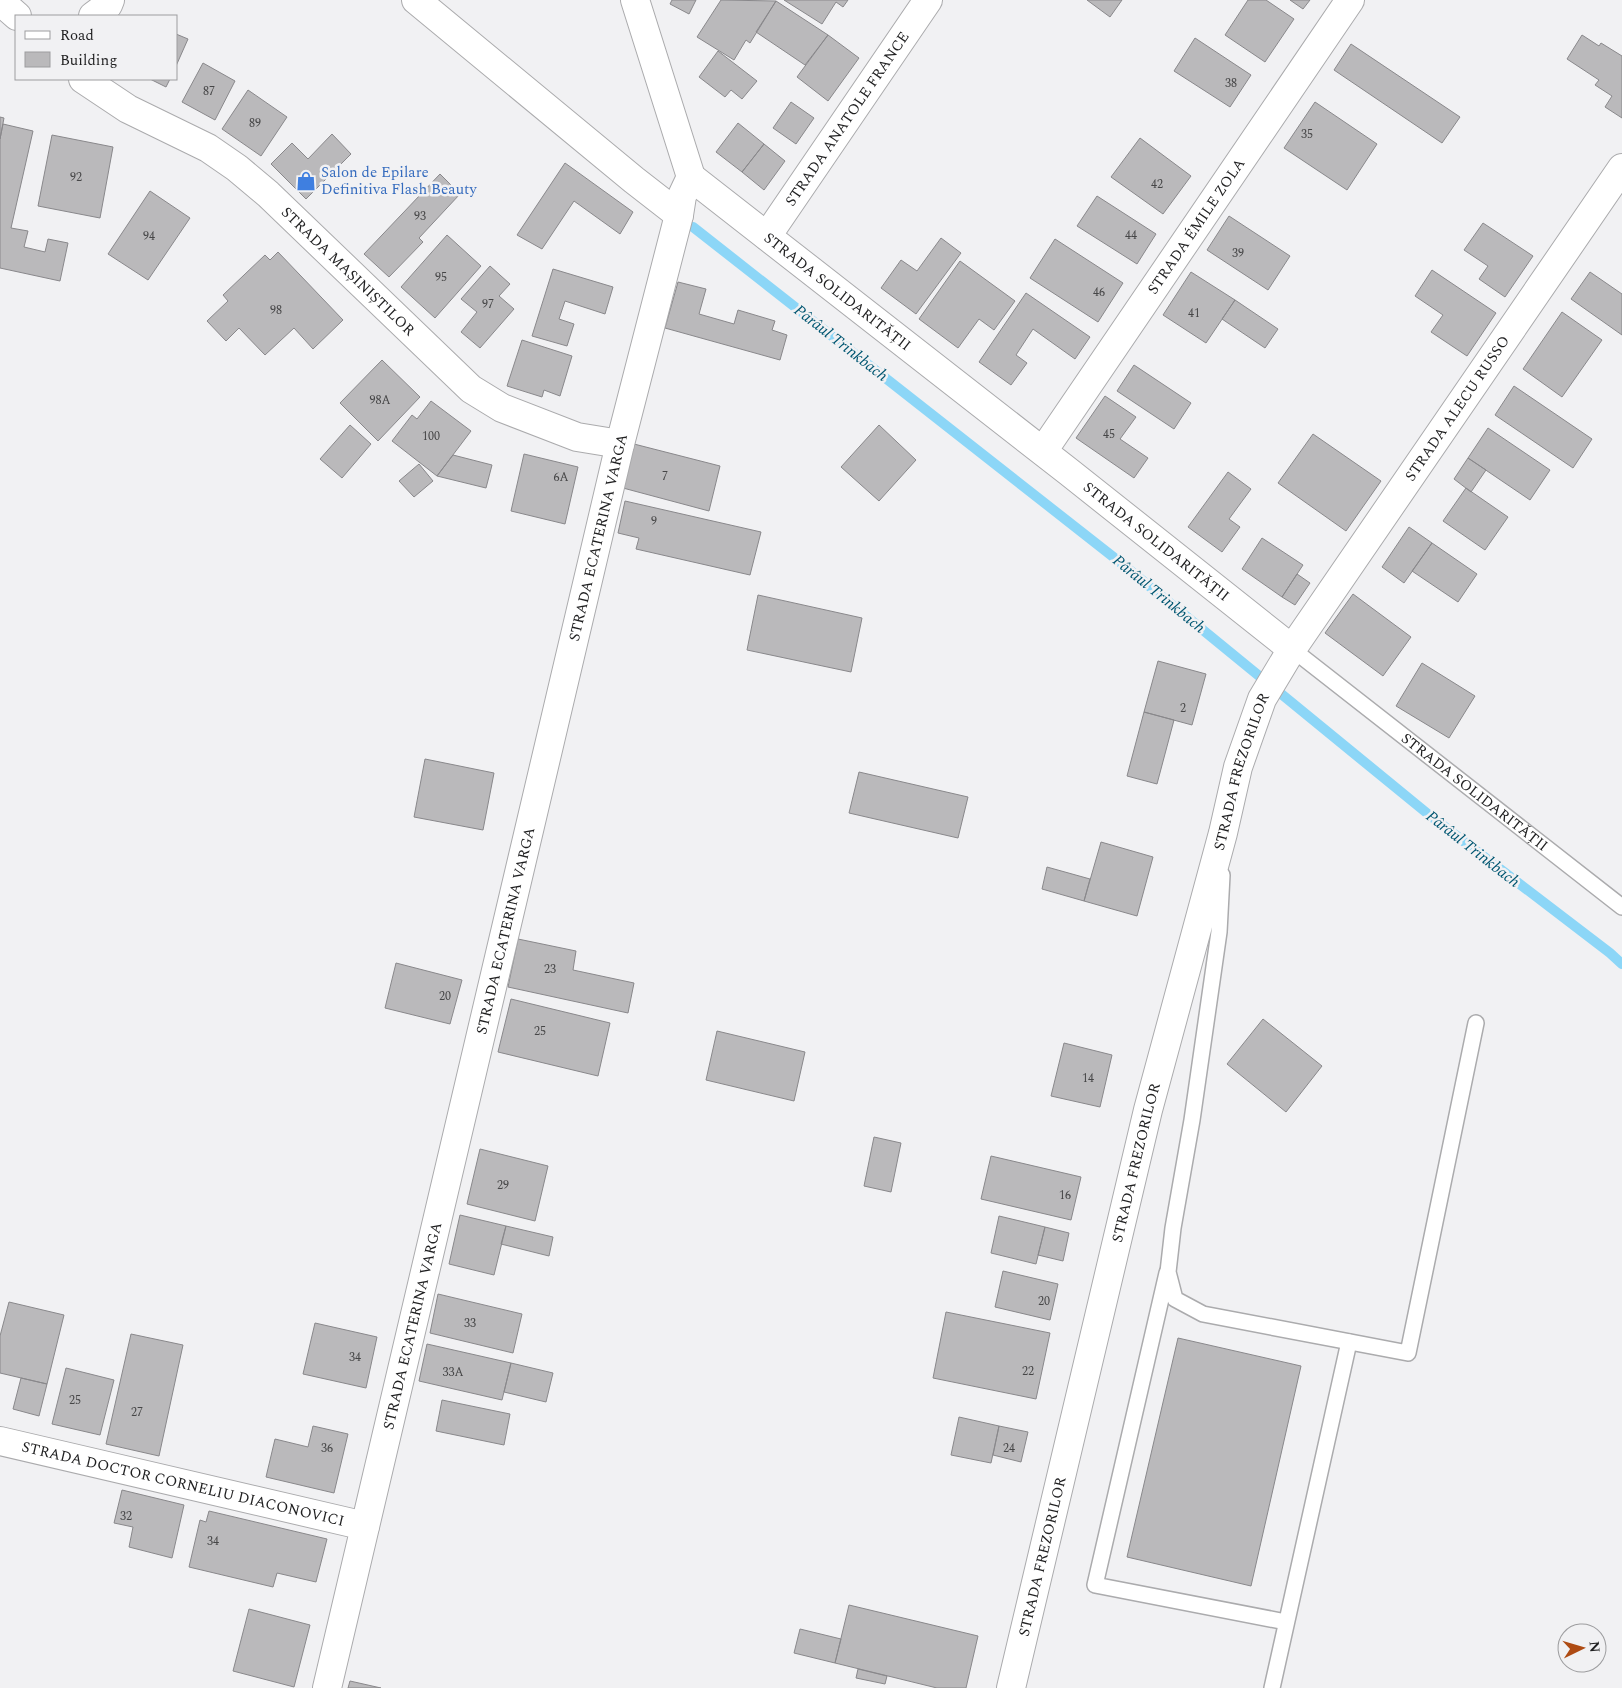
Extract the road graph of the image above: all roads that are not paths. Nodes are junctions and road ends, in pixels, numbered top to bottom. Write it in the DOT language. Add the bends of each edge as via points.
graph roads {
  1 [pos="110,0"];
  2 [pos="416,0"];
  3 [pos="635,0"];
  4 [pos="928,0"];
  5 [pos="1350,0"];
  6 [pos="0,1"];
  7 [pos="16,15"];
  8 [pos="94,15"];
  9 [pos="15,25"];
  10 [pos="0,27"];
  11 [pos="84,80"];
  12 [pos="1622,168"];
  13 [pos="691,176"];
  14 [pos="679,215"];
  15 [pos="767,236"];
  16 [pos="620,444"];
  17 [pos="1043,451"];
  18 [pos="1287,657"];
  19 [pos="1223,834"];
  20 [pos="1622,907"];
  21 [pos="1476,1023"];
  22 [pos="1168,1272"];
  23 [pos="1349,1342"];
  24 [pos="0,1441"];
  25 [pos="365,1526"];
  26 [pos="1286,1622"];
  27 [pos="327,1688"];
  28 [pos="1011,1688"];
  29 [pos="1272,1688"];
  1 -- 8 [label="street" via="108,6"];
  2 -- 14 [label="street"];
  3 -- 13 [label="street"];
  4 -- 15 [label="street, STRADA ANATOLE FRANCE"];
  5 -- 17 [label="street, STRADA ÉMILE ZOLA"];
  6 -- 7 [label="street"];
  9 -- 10 [label="street"];
  11 -- 16 [label="street, STRADA MAȘINIȘTILOR" via="128,109 208,148 237,168 471,389 502,408 577,437"];
  12 -- 18 [label="street, STRADA ALECU RUSSO"];
  13 -- 14 [label="street, STRADA ECATERINA VARGA" via="682,196"];
  13 -- 15 [label="street, STRADA SOLIDARITĂȚII"];
  14 -- 16 [label="street, STRADA ECATERINA VARGA"];
  15 -- 17 [label="street, STRADA SOLIDARITĂȚII"];
  16 -- 25 [label="street, STRADA ECATERINA VARGA"];
  17 -- 18 [label="street, STRADA SOLIDARITĂȚII"];
  18 -- 19 [label="street, STRADA FREZORILOR" via="1262,699 1238,767"];
  18 -- 20 [label="lane, STRADA SOLIDARITĂȚII"];
  19 -- 22 [label="lane" via="1219,932 1192,1120 1172,1228"];
  19 -- 28 [label="street, STRADA FREZORILOR" via="1148,1110"];
  21 -- 23 [label="lane" via="1408,1353"];
  22 -- 23 [label="lane" via="1175,1299 1203,1314"];
  22 -- 26 [label="lane" via="1095,1585"];
  23 -- 26 [label="lane"];
  24 -- 25 [label="street, STRADA DOCTOR CORNELIU DIACONOVICI"];
  25 -- 27 [label="street, STRADA ECATERINA VARGA"];
  26 -- 29 [label="lane"];
}
